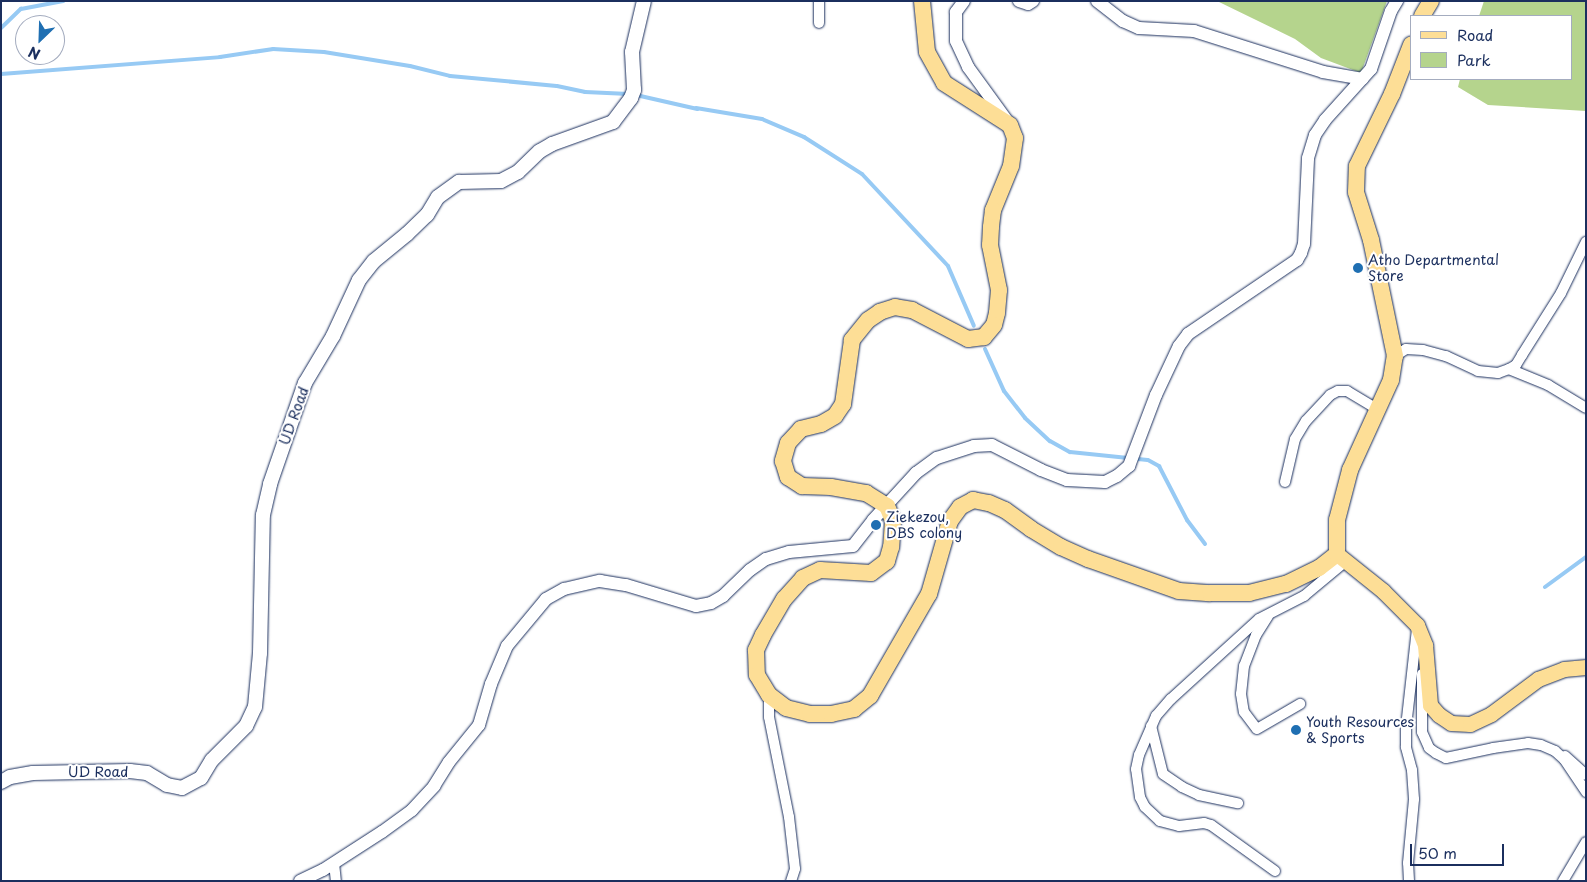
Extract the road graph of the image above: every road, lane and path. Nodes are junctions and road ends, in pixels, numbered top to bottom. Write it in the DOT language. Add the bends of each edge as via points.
graph roads {
  1 [pos="644,1"];
  2 [pos="819,1"];
  3 [pos="922,1"];
  4 [pos="964,1"];
  5 [pos="1019,1"];
  6 [pos="1033,1"];
  7 [pos="1096,1"];
  8 [pos="1397,1"];
  9 [pos="1431,1"];
  10 [pos="1423,15"];
  11 [pos="819,23"];
  12 [pos="1410,48"];
  13 [pos="1362,80"];
  14 [pos="1010,125"];
  15 [pos="1586,242"];
  16 [pos="1395,356"];
  17 [pos="1509,369"];
  18 [pos="1586,408"];
  19 [pos="1377,409"];
  20 [pos="1285,482"];
  21 [pos="887,506"];
  22 [pos="1342,557"];
  23 [pos="1270,613"];
  24 [pos="1417,625"];
  25 [pos="1425,645"];
  26 [pos="1586,667"];
  27 [pos="769,695"];
  28 [pos="1300,704"];
  29 [pos="1151,726"];
  30 [pos="1555,751"];
  31 [pos="1586,775"];
  32 [pos="1,782"];
  33 [pos="1586,792"];
  34 [pos="1238,803"];
  35 [pos="1586,842"];
  36 [pos="334,863"];
  37 [pos="1275,872"];
  38 [pos="300,881"];
  39 [pos="336,881"];
  40 [pos="791,881"];
  41 [pos="1409,881"];
  42 [pos="1563,881"];
  1 -- 32 [label="main road, UD Road" via="632,52 634,90 613,122 552,144 518,172 501,181 460,182 438,197 427,215 374,261 359,280 333,336 305,383 270,484 264,515 255,707 246,726 212,760 200,778 182,788 167,785 147,773 130,771 33,773"];
  2 -- 11 [label="street"];
  3 -- 14 [label="highway" via="927,52 944,83"];
  4 -- 14 [label="street" via="956,12 956,41 968,67"];
  5 -- 6 [label="street" via="1028,4"];
  7 -- 13 [label="street" via="1123,21 1139,28 1194,31 1323,72"];
  8 -- 13 [label="street" via="1370,70"];
  9 -- 10 [label="highway"];
  12 -- 16 [label="highway" via="1392,94 1357,166 1356,192 1371,240"];
  13 -- 21 [label="street" via="1315,135 1308,158 1304,244 1297,260 1188,334 1156,395 1129,466 1105,482 1067,480 1041,470 1004,449 984,444 938,458 916,473"];
  14 -- 21 [label="highway" via="1015,138 1014,150 993,210 991,228 990,245 999,290 994,324 984,337 968,339 912,310 895,307 880,312 868,320 852,340 842,404 835,416 801,429 788,444 784,461 788,477 802,486 866,493"];
  15 -- 17 [label="street" via="1561,293 1516,365"];
  16 -- 17 [label="street" via="1406,350 1423,350 1446,356 1478,371 1498,373"];
  16 -- 19 [label="highway" via="1391,380"];
  17 -- 18 [label="street" via="1548,385"];
  19 -- 20 [label="street" via="1347,391 1330,395 1306,421 1295,440"];
  19 -- 22 [label="highway" via="1350,470 1337,520"];
  21 -- 27 [label="highway" via="893,521 887,561 871,573 820,570 802,578 784,599 756,650 757,675"];
  21 -- 36 [label="street" via="853,546 789,552 766,559 711,603 696,606 626,585 600,581 564,589 546,598 507,646 479,725 434,786 412,810"];
  22 -- 23 [label="street" via="1304,596"];
  22 -- 24 [label="main road" via="1397,603"];
  22 -- 27 [label="highway" via="1286,584 1249,593 1179,591 1079,555 1030,529 1005,510 989,502 973,500 960,507 950,521 929,594 870,696 854,709 810,714 786,708"];
  23 -- 28 [label="street" via="1256,635 1244,666 1241,694 1244,712 1257,729"];
  23 -- 29 [label="street" via="1259,619 1171,699"];
  24 -- 25 [label="main road"];
  24 -- 41 [label="street" via="1406,727 1414,799"];
  25 -- 26 [label="main road" via="1430,705 1452,723 1470,724 1491,714 1538,679 1564,669"];
  25 -- 30 [label="street" via="1420,718 1429,748 1446,758 1528,743"];
  27 -- 40 [label="street" via="770,726 789,817 795,869"];
  29 -- 34 [label="street" via="1163,774 1182,788 1199,795"];
  29 -- 37 [label="street" via="1136,769 1140,797 1145,807 1168,824 1211,825"];
  30 -- 31 [label="street" via="1570,758"];
  30 -- 33 [label="street"];
  35 -- 42 [label="street"];
  36 -- 38 [label="street"];
  36 -- 39 [label="street"];
}
